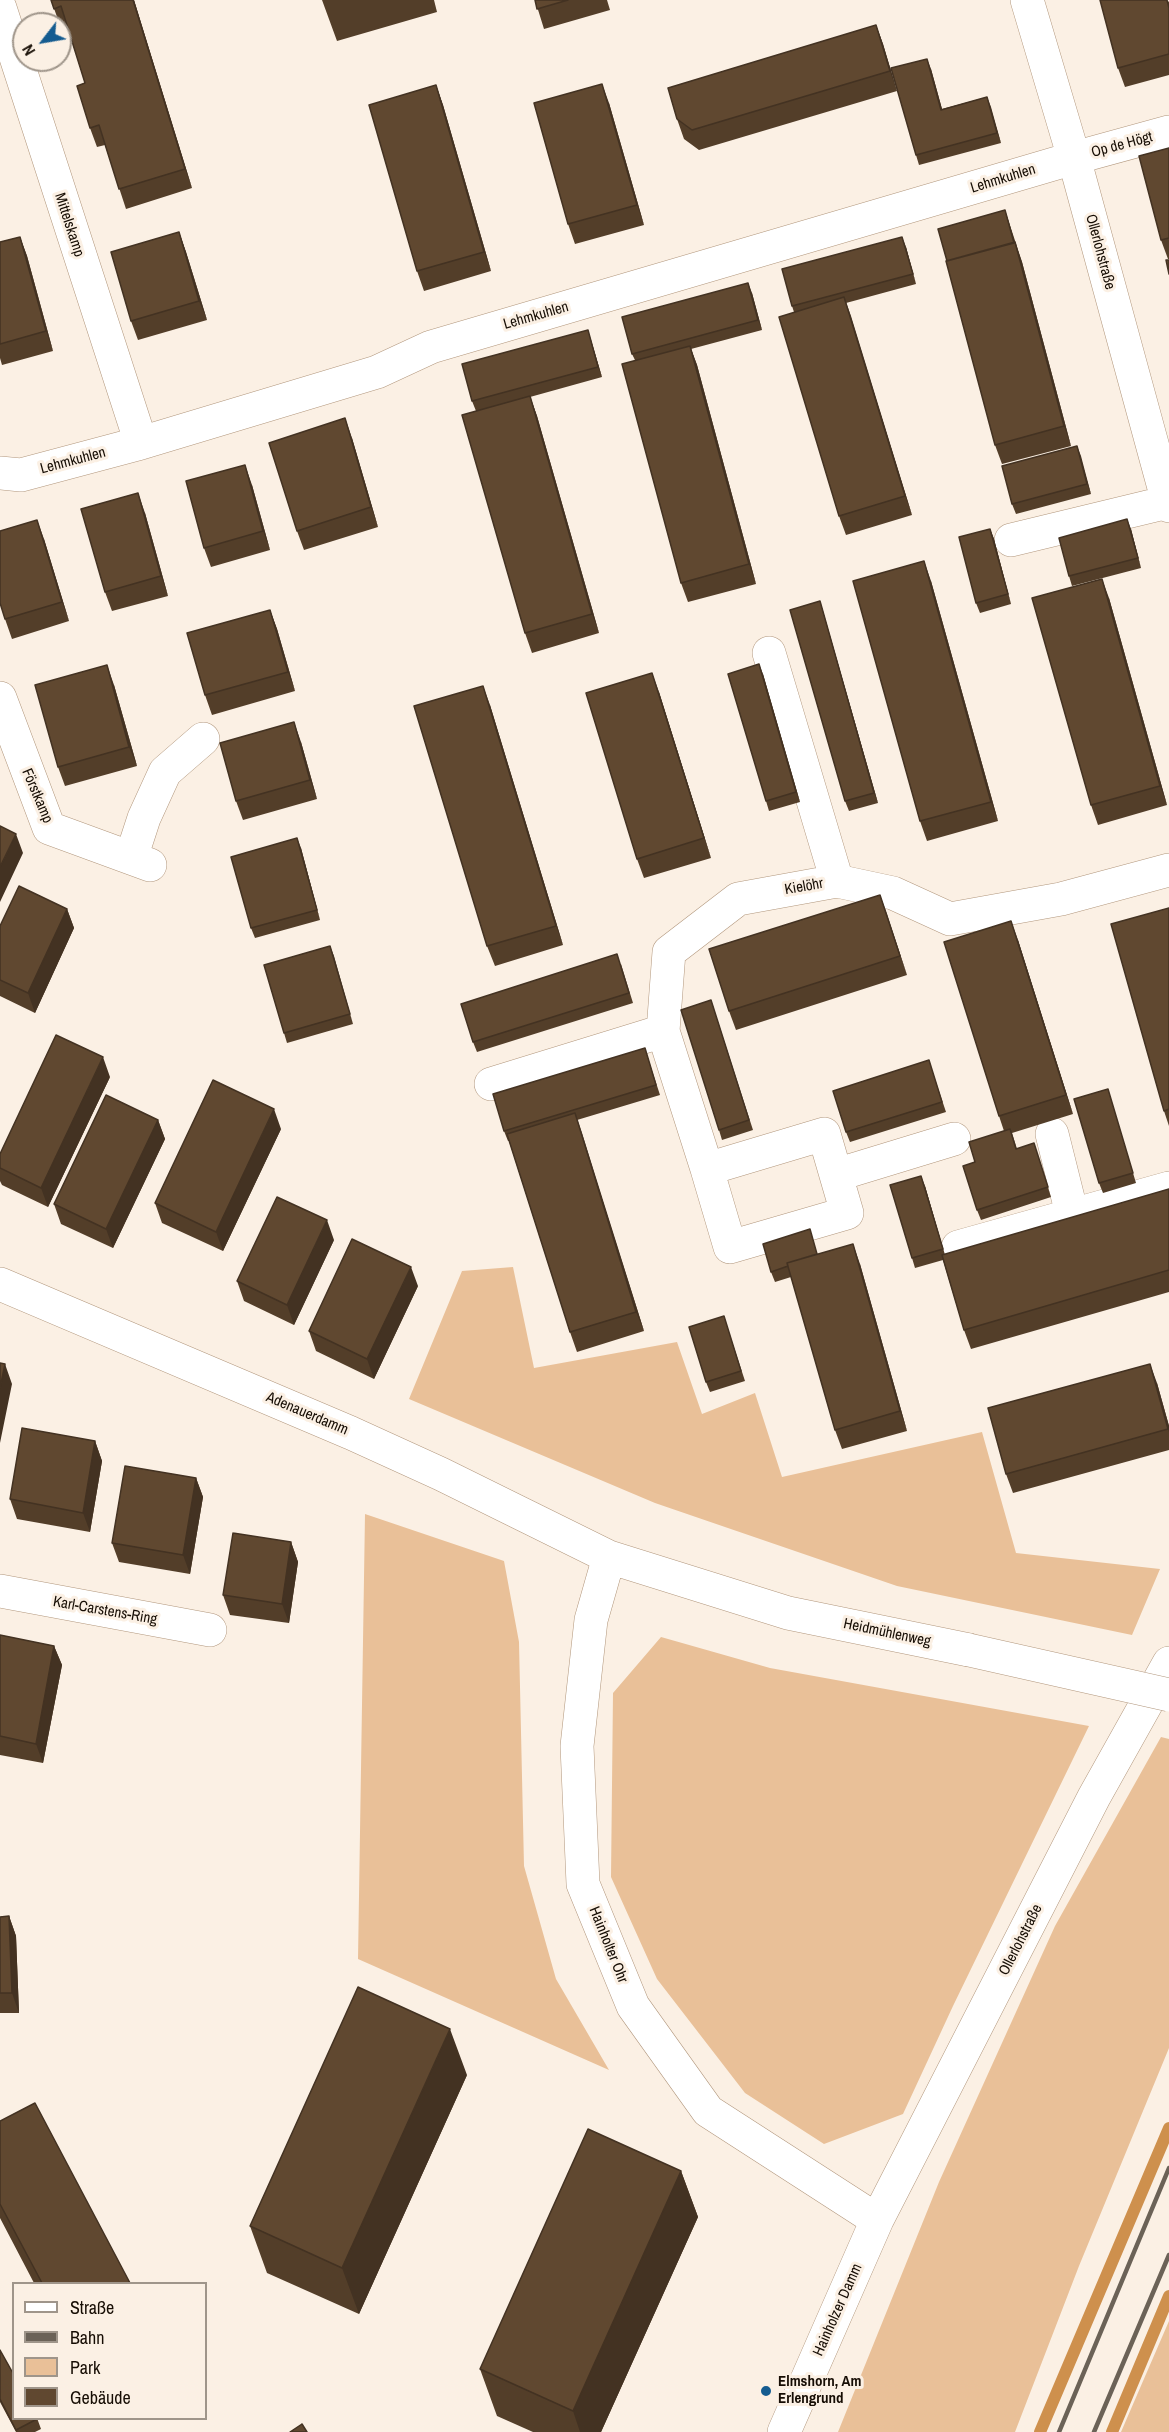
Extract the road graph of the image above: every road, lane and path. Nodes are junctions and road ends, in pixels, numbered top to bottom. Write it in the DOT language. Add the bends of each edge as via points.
graph roads {
  1 [pos="1027,0"];
  2 [pos="0,8"];
  3 [pos="1169,132"];
  4 [pos="1074,158"];
  5 [pos="141,442"];
  6 [pos="0,473"];
  7 [pos="1168,504"];
  8 [pos="1011,540"];
  9 [pos="769,653"];
  10 [pos="0,698"];
  11 [pos="203,739"];
  12 [pos="1169,870"];
  13 [pos="837,881"];
  14 [pos="663,1031"];
  15 [pos="491,1084"];
  16 [pos="1052,1134"];
  17 [pos="954,1139"];
  18 [pos="707,1169"];
  19 [pos="836,1175"];
  20 [pos="1169,1188"];
  21 [pos="1072,1214"];
  22 [pos="958,1247"];
  23 [pos="0,1284"];
  24 [pos="609,1557"];
  25 [pos="0,1591"];
  26 [pos="210,1630"];
  27 [pos="1169,1662"];
  28 [pos="1169,1695"];
  29 [pos="877,2220"];
  30 [pos="784,2432"];
  1 -- 4 [label="street, Ollerlohstraße"];
  2 -- 5 [label="street, Mittelskamp"];
  3 -- 4 [label="street, Op de Högt"];
  4 -- 5 [label="street, Lehmkuhlen" via="430,347 377,372"];
  4 -- 7 [label="street, Ollerlohstraße"];
  5 -- 6 [label="street, Lehmkuhlen" via="21,475"];
  7 -- 8 [label="street"];
  9 -- 13 [label="street"];
  10 -- 11 [label="street, Förstkamp" via="49,828 140,861 144,818 165,772"];
  12 -- 13 [label="street, Kielöhr" via="1060,899 950,919 893,893"];
  13 -- 14 [label="street, Kielöhr" via="738,899 669,952"];
  14 -- 15 [label="street"];
  14 -- 18 [label="street, Kielöhr"];
  16 -- 21 [label="street"];
  17 -- 19 [label="street"];
  18 -- 19 [label="street" via="824,1134"];
  18 -- 19 [label="street, Kielöhr" via="730,1247 847,1213"];
  20 -- 21 [label="street"];
  21 -- 22 [label="street"];
  23 -- 24 [label="street, Adenauerdamm" via="362,1438"];
  24 -- 28 [label="street, Heidmühlenweg, bridge" via="788,1613"];
  24 -- 29 [label="street, Hainholter Ohr" via="591,1620 577,1746 584,1884 633,2006 708,2111"];
  25 -- 26 [label="street, Karl-Carstens-Ring"];
  27 -- 29 [label="street, Ollerlohstraße" via="1094,1797"];
  29 -- 30 [label="street, Hainholzer Damm"];
}
